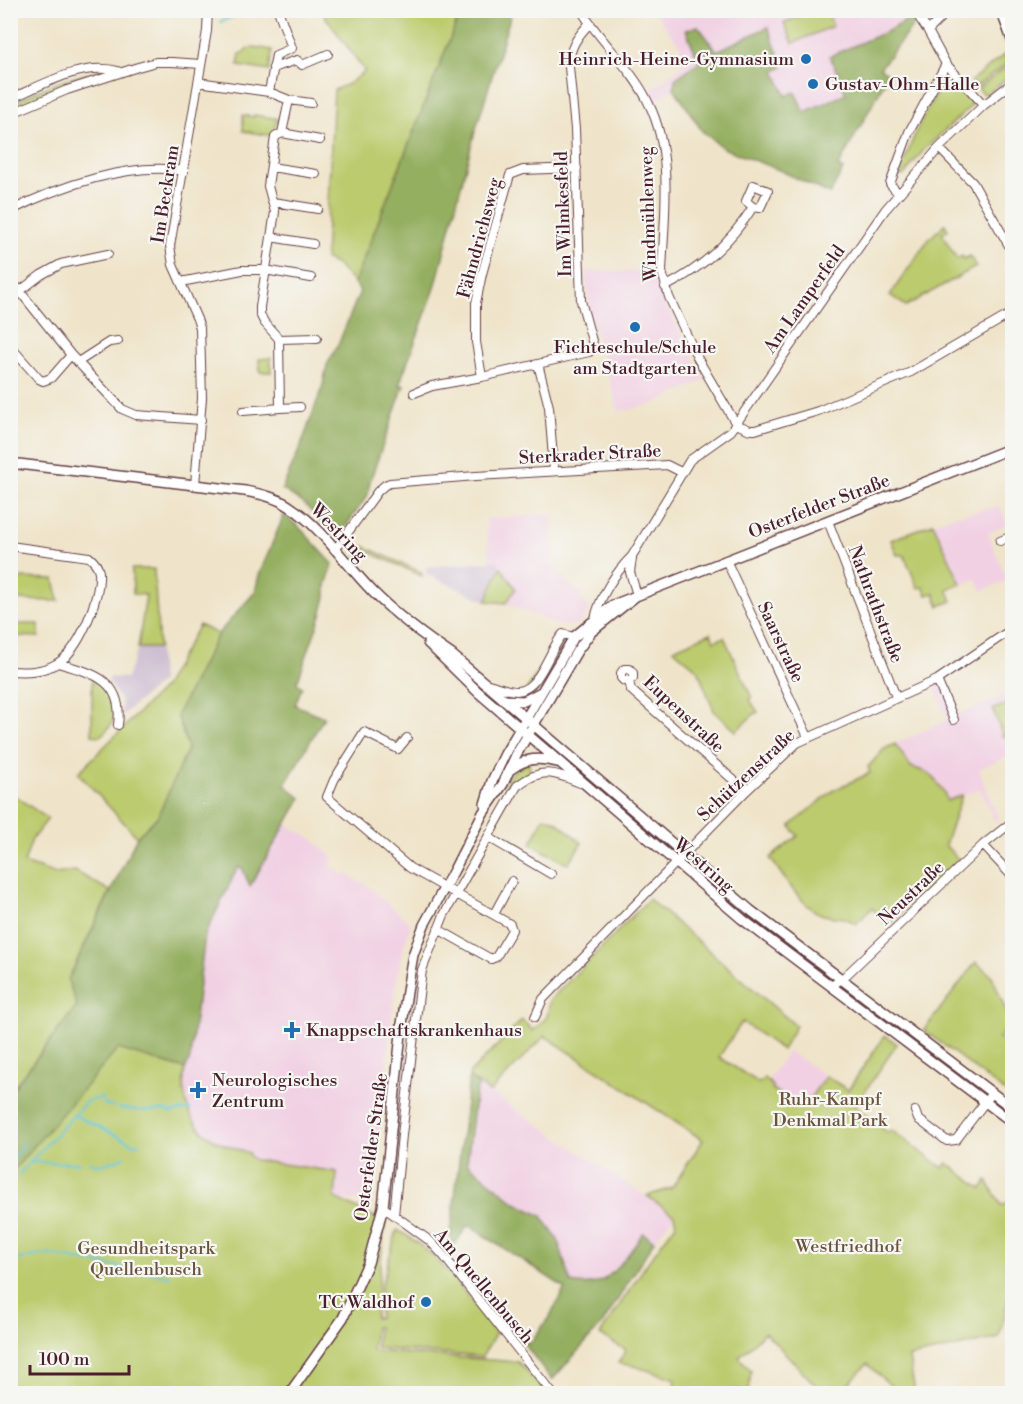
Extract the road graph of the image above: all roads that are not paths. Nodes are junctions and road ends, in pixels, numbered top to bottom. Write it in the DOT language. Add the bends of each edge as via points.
graph roads {
  1 [pos="208,10"];
  2 [pos="278,10"];
  3 [pos="581,10"];
  4 [pos="914,10"];
  5 [pos="949,10"];
  6 [pos="1001,10"];
  7 [pos="589,24"];
  8 [pos="928,31"];
  9 [pos="1012,40"];
  10 [pos="292,48"];
  11 [pos="328,54"];
  12 [pos="297,60"];
  13 [pos="201,64"];
  14 [pos="946,64"];
  15 [pos="273,68"];
  16 [pos="119,72"];
  17 [pos="198,82"];
  18 [pos="1012,83"];
  19 [pos="269,92"];
  20 [pos="10,99"];
  21 [pos="290,100"];
  22 [pos="311,103"];
  23 [pos="984,105"];
  24 [pos="10,114"];
  25 [pos="282,133"];
  26 [pos="320,140"];
  27 [pos="939,148"];
  28 [pos="271,166"];
  29 [pos="577,168"];
  30 [pos="184,171"];
  31 [pos="316,174"];
  32 [pos="898,193"];
  33 [pos="273,202"];
  34 [pos="753,207"];
  35 [pos="318,209"];
  36 [pos="10,211"];
  37 [pos="271,237"];
  38 [pos="313,244"];
  39 [pos="1012,251"];
  40 [pos="108,254"];
  41 [pos="265,270"];
  42 [pos="311,278"];
  43 [pos="10,279"];
  44 [pos="181,282"];
  45 [pos="665,287"];
  46 [pos="20,291"];
  47 [pos="1012,313"];
  48 [pos="317,338"];
  49 [pos="279,339"];
  50 [pos="118,341"];
  51 [pos="10,346"];
  52 [pos="71,355"];
  53 [pos="78,363"];
  54 [pos="538,364"];
  55 [pos="483,377"];
  56 [pos="414,393"];
  57 [pos="300,407"];
  58 [pos="280,408"];
  59 [pos="243,411"];
  60 [pos="201,420"];
  61 [pos="736,424"];
  62 [pos="1012,448"];
  63 [pos="10,463"];
  64 [pos="554,471"];
  65 [pos="681,472"];
  66 [pos="195,485"];
  67 [pos="828,521"];
  68 [pos="1012,536"];
  69 [pos="1000,541"];
  70 [pos="10,546"];
  71 [pos="333,548"];
  72 [pos="632,556"];
  73 [pos="726,560"];
  74 [pos="637,596"];
  75 [pos="595,619"];
  76 [pos="1012,629"];
  77 [pos="419,632"];
  78 [pos="574,637"];
  79 [pos="58,663"];
  80 [pos="10,671"];
  81 [pos="937,680"];
  82 [pos="629,681"];
  83 [pos="484,683"];
  84 [pos="544,690"];
  85 [pos="896,697"];
  86 [pos="504,700"];
  87 [pos="954,720"];
  88 [pos="531,723"];
  89 [pos="118,725"];
  90 [pos="524,732"];
  91 [pos="808,737"];
  92 [pos="407,738"];
  93 [pos="560,763"];
  94 [pos="509,770"];
  95 [pos="502,784"];
  96 [pos="584,784"];
  97 [pos="746,791"];
  98 [pos="508,800"];
  99 [pos="483,813"];
  100 [pos="1012,822"];
  101 [pos="488,837"];
  102 [pos="983,845"];
  103 [pos="684,855"];
  104 [pos="676,862"];
  105 [pos="551,874"];
  106 [pos="1012,876"];
  107 [pos="512,881"];
  108 [pos="445,887"];
  109 [pos="457,893"];
  110 [pos="494,914"];
  111 [pos="438,929"];
  112 [pos="410,972"];
  113 [pos="422,973"];
  114 [pos="842,979"];
  115 [pos="831,986"];
  116 [pos="535,1017"];
  117 [pos="399,1060"];
  118 [pos="411,1062"];
  119 [pos="992,1093"];
  120 [pos="985,1101"];
  121 [pos="1012,1108"];
  122 [pos="915,1111"];
  123 [pos="1012,1122"];
  124 [pos="383,1207"];
  125 [pos="394,1215"];
  126 [pos="1012,1390"];
  127 [pos="289,1394"];
  128 [pos="552,1394"];
  129 [pos="989,1394"];
  1 -- 13 [label="street, Im Beckram"];
  2 -- 10 [label="street"];
  3 -- 7 [label="street, Windmühlenweg"];
  4 -- 8 [label="street"];
  5 -- 8 [label="street"];
  6 -- 9 [label="main road"];
  7 -- 29 [label="street, Im Wilmkesfeld" via="574,43 569,59"];
  7 -- 45 [label="street, Windmühlenweg" via="632,76 649,103 658,130 665,167"];
  8 -- 14 [label="street"];
  10 -- 12 [label="street"];
  10 -- 15 [label="street" via="276,55"];
  11 -- 12 [label="street" via="302,65"];
  12 -- 15 [label="street"];
  13 -- 16 [label="street" via="156,63"];
  13 -- 17 [label="street, Im Beckram"];
  14 -- 23 [label="street"];
  14 -- 32 [label="street" via="909,132 890,184"];
  15 -- 19 [label="street"];
  16 -- 20 [label="street" via="85,70"];
  16 -- 24 [label="street"];
  17 -- 19 [label="street"];
  17 -- 30 [label="street, Im Beckram"];
  18 -- 23 [label="street, Am Lamperfeld"];
  19 -- 21 [label="street"];
  21 -- 22 [label="street"];
  21 -- 25 [label="street"];
  23 -- 27 [label="street, Am Lamperfeld"];
  25 -- 26 [label="street"];
  25 -- 28 [label="street" via="275,137"];
  27 -- 32 [label="street, Am Lamperfeld"];
  27 -- 39 [label="street" via="973,183"];
  28 -- 31 [label="street"];
  28 -- 33 [label="street" via="268,186"];
  29 -- 54 [label="street, Im Wilmkesfeld" via="582,301 594,348"];
  29 -- 55 [label="street, Fähndrichsweg" via="523,170 510,175 476,303 476,342"];
  30 -- 36 [label="street" via="142,170 96,178"];
  30 -- 44 [label="street, Im Beckram" via="170,246 171,260"];
  32 -- 61 [label="street, Am Lamperfeld"];
  33 -- 35 [label="street"];
  33 -- 37 [label="street"];
  34 -- 45 [label="street" via="718,251 689,275"];
  37 -- 38 [label="street"];
  37 -- 41 [label="street"];
  40 -- 46 [label="street" via="61,264"];
  41 -- 42 [label="street"];
  41 -- 44 [label="street" via="242,270"];
  41 -- 49 [label="street" via="260,314"];
  43 -- 46 [label="street"];
  44 -- 60 [label="street, Im Beckram" via="199,323"];
  45 -- 61 [label="street, Windmühlenweg" via="698,358"];
  46 -- 52 [label="street"];
  47 -- 61 [label="street" via="911,372 818,411 755,430"];
  48 -- 49 [label="street"];
  49 -- 58 [label="street"];
  50 -- 53 [label="street" via="109,342"];
  51 -- 52 [label="street" via="43,381 51,378"];
  52 -- 53 [label="street"];
  53 -- 60 [label="street" via="129,413"];
  54 -- 55 [label="street, Im Wilmkesfeld"];
  54 -- 64 [label="street" via="549,407"];
  55 -- 56 [label="street, Im Wilmkesfeld"];
  57 -- 58 [label="street"];
  58 -- 59 [label="street"];
  60 -- 66 [label="street, Im Beckram"];
  61 -- 65 [label="street, Sterkrader Straße" via="700,451"];
  62 -- 67 [label="main road, Osterfelder Straße"];
  63 -- 66 [label="main road"];
  64 -- 65 [label="street, Sterkrader Straße" via="667,465"];
  64 -- 71 [label="street, Sterkrader Straße" via="390,483 378,491"];
  65 -- 72 [label="street"];
  66 -- 71 [label="main road, Westring" via="272,498 306,519"];
  67 -- 73 [label="main road, Osterfelder Straße"];
  67 -- 85 [label="street, Nathrathstraße"];
  68 -- 69 [label="street"];
  70 -- 79 [label="street" via="82,555 97,566 97,589 85,628"];
  71 -- 77 [label="main road, Westring" via="372,591"];
  72 -- 74 [label="street" via="630,572"];
  72 -- 75 [label="street" via="597,608"];
  73 -- 74 [label="main road, Osterfelder Straße"];
  73 -- 91 [label="street, Saarstraße"];
  74 -- 75 [label="main road, Osterfelder Straße" via="613,605"];
  74 -- 88 [label="main road, Osterfelder Straße" via="591,632"];
  75 -- 78 [label="main road, Osterfelder Straße"];
  76 -- 81 [label="street, Schützenstraße"];
  77 -- 83 [label="main road, Westring"];
  77 -- 90 [label="main road, Westring"];
  78 -- 83 [label="street, Osterfelder Straße" via="563,634 538,677 526,688 517,691"];
  78 -- 84 [label="main road, Osterfelder Straße"];
  79 -- 80 [label="street" via="30,672"];
  79 -- 89 [label="street" via="93,673 108,684 118,698"];
  81 -- 85 [label="street, Schützenstraße"];
  81 -- 87 [label="street"];
  82 -- 97 [label="street, Eupenstraße" via="631,690"];
  83 -- 86 [label="main road, Westring"];
  84 -- 86 [label="main road" via="524,701"];
  84 -- 88 [label="main road, Osterfelder Straße"];
  85 -- 91 [label="street, Schützenstraße"];
  86 -- 88 [label="main road, Westring"];
  88 -- 90 [label="main road, Osterfelder Straße"];
  88 -- 103 [label="main road, Westring"];
  90 -- 93 [label="main road, Westring"];
  90 -- 94 [label="main road, Osterfelder Straße"];
  90 -- 99 [label="main road, Osterfelder Straße" via="496,772"];
  91 -- 97 [label="street, Schützenstraße"];
  92 -- 108 [label="street" via="398,749 364,732 327,796 410,868"];
  93 -- 94 [label="main road" via="533,758"];
  93 -- 96 [label="main road, Westring"];
  94 -- 95 [label="main road, Osterfelder Straße"];
  95 -- 98 [label="street"];
  95 -- 99 [label="main road, Osterfelder Straße"];
  96 -- 98 [label="street, Osterfelder Straße" via="560,774 540,773 517,786"];
  96 -- 104 [label="main road, Westring"];
  97 -- 103 [label="street, Schützenstraße"];
  98 -- 101 [label="street, Osterfelder Straße"];
  99 -- 108 [label="main road, Osterfelder Straße"];
  100 -- 102 [label="street, Neustraße"];
  101 -- 105 [label="street"];
  101 -- 109 [label="street, Osterfelder Straße"];
  102 -- 106 [label="street"];
  102 -- 114 [label="street, Neustraße"];
  103 -- 104 [label="street, Schützenstraße"];
  103 -- 114 [label="main road, Westring"];
  104 -- 115 [label="main road, Westring" via="742,920"];
  104 -- 116 [label="street, Schützenstraße" via="543,999"];
  107 -- 110 [label="street"];
  108 -- 109 [label="street"];
  108 -- 112 [label="main road, Osterfelder Straße" via="424,925"];
  109 -- 110 [label="street"];
  109 -- 111 [label="street, Osterfelder Straße"];
  110 -- 111 [label="street" via="510,924 512,930 491,959"];
  111 -- 113 [label="street, Osterfelder Straße"];
  112 -- 113 [label="street"];
  112 -- 117 [label="main road, Osterfelder Straße"];
  113 -- 118 [label="street, Osterfelder Straße"];
  114 -- 115 [label="street, Neustraße"];
  114 -- 119 [label="main road, Westring"];
  115 -- 120 [label="main road, Westring"];
  117 -- 118 [label="street, Osterfelder Straße"];
  117 -- 124 [label="main road, Osterfelder Straße"];
  118 -- 125 [label="street, Osterfelder Straße"];
  119 -- 120 [label="street"];
  119 -- 121 [label="main road, Westring"];
  120 -- 122 [label="street" via="952,1142 918,1119"];
  120 -- 123 [label="main road, Westring"];
  124 -- 125 [label="street, Am Quellenbusch"];
  124 -- 127 [label="main road, Osterfelder Straße" via="368,1263 343,1318"];
  125 -- 128 [label="street, Am Quellenbusch" via="443,1255"];
  126 -- 129 [label="street"];
}
